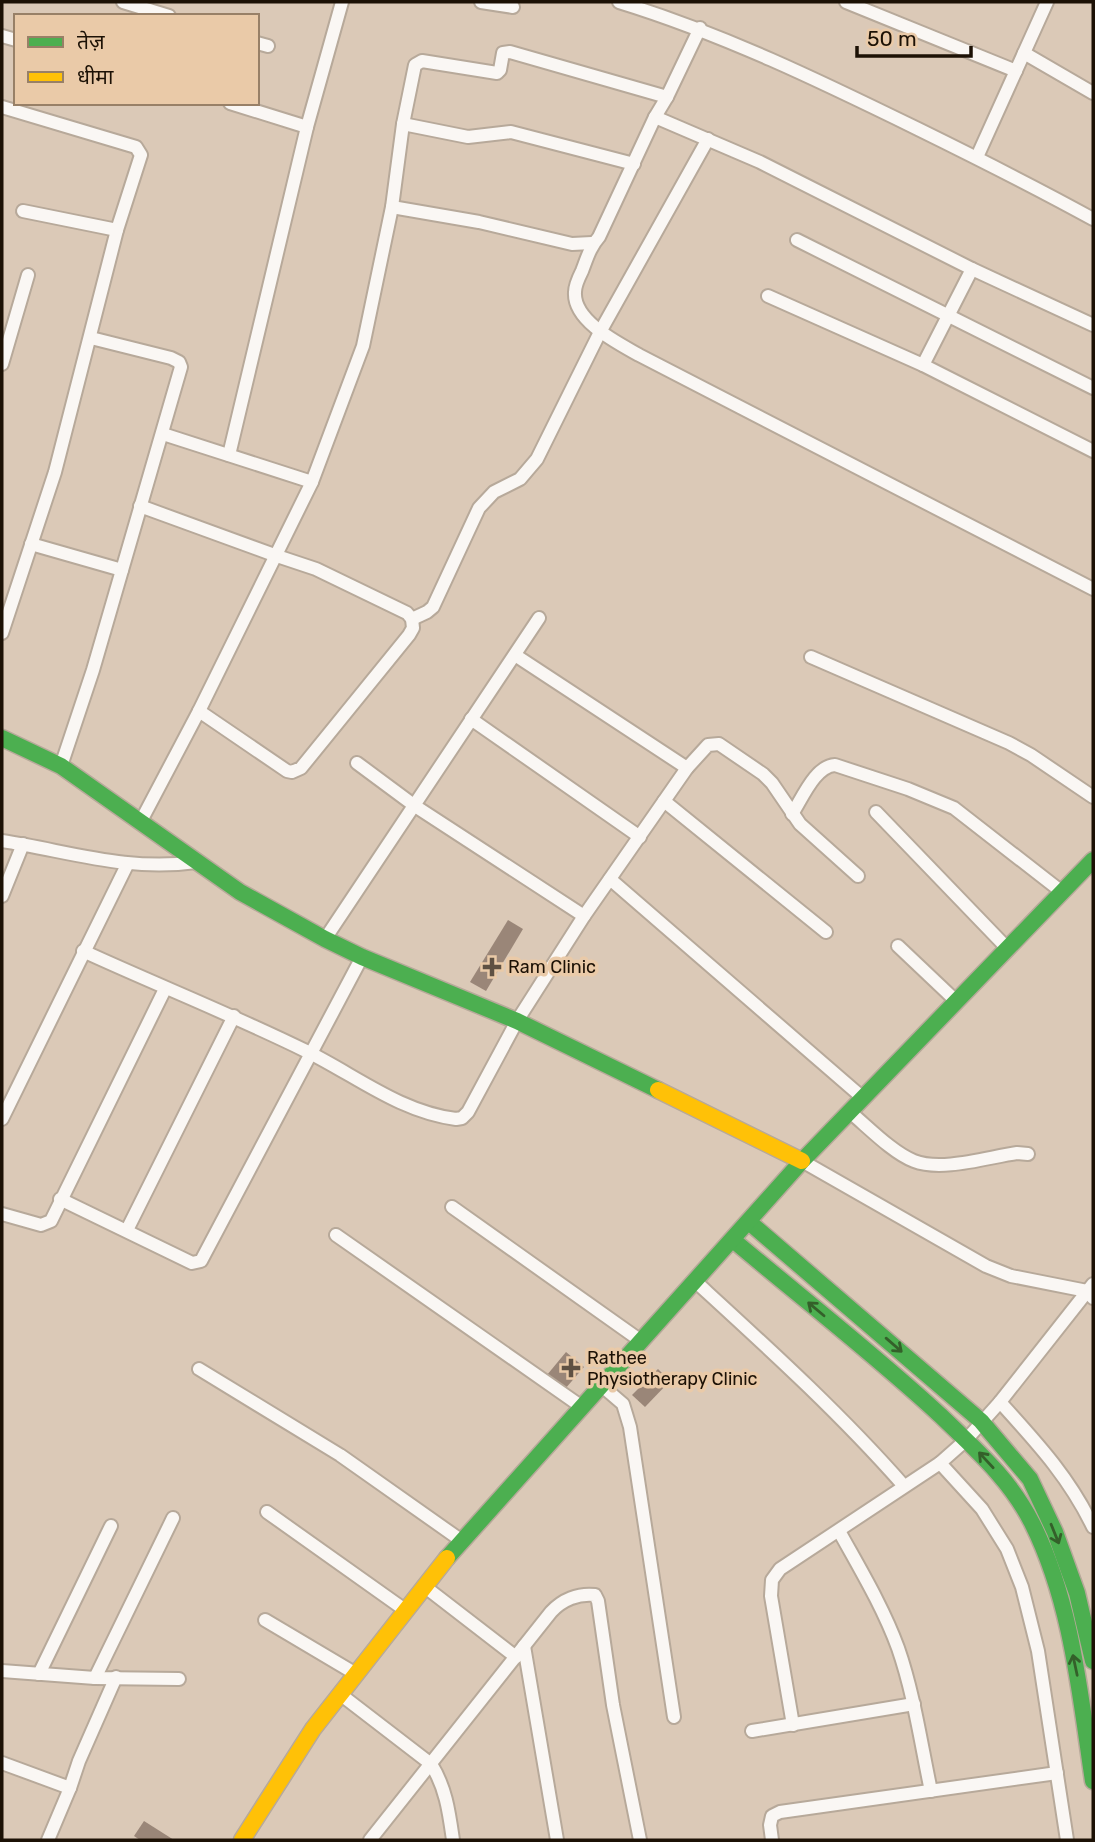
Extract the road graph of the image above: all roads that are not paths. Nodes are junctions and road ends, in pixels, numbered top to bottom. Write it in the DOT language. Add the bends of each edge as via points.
graph roads {
  1 [pos="123,2"];
  2 [pos="342,2"];
  3 [pos="481,2"];
  4 [pos="619,2"];
  5 [pos="846,2"];
  6 [pos="1047,2"];
  7 [pos="513,7"];
  8 [pos="162,14"];
  9 [pos="700,29"];
  10 [pos="1024,53"];
  11 [pos="1016,71"];
  12 [pos="1093,93"];
  13 [pos="667,97"];
  14 [pos="236,105"];
  15 [pos="2,107"];
  16 [pos="655,117"];
  17 [pos="404,124"];
  18 [pos="307,127"];
  19 [pos="708,139"];
  20 [pos="978,157"];
  21 [pos="634,164"];
  22 [pos="392,208"];
  23 [pos="23,211"];
  24 [pos="1093,219"];
  25 [pos="117,230"];
  26 [pos="797,240"];
  27 [pos="592,243"];
  28 [pos="972,269"];
  29 [pos="28,275"];
  30 [pos="768,296"];
  31 [pos="948,314"];
  32 [pos="1093,325"];
  33 [pos="600,332"];
  34 [pos="90,338"];
  35 [pos="2,364"];
  36 [pos="923,365"];
  37 [pos="1093,388"];
  38 [pos="163,434"];
  39 [pos="1093,451"];
  40 [pos="229,455"];
  41 [pos="312,482"];
  42 [pos="140,506"];
  43 [pos="31,544"];
  44 [pos="277,556"];
  45 [pos="122,570"];
  46 [pos="1093,589"];
  47 [pos="412,618"];
  48 [pos="540,618"];
  49 [pos="2,633"];
  50 [pos="515,655"];
  51 [pos="811,657"];
  52 [pos="199,711"];
  53 [pos="471,719"];
  54 [pos="2,738"];
  55 [pos="357,763"];
  56 [pos="61,766"];
  57 [pos="687,768"];
  58 [pos="1093,797"];
  59 [pos="664,802"];
  60 [pos="415,806"];
  61 [pos="876,812"];
  62 [pos="792,814"];
  63 [pos="141,821"];
  64 [pos="639,837"];
  65 [pos="2,841"];
  66 [pos="23,844"];
  67 [pos="1093,860"];
  68 [pos="196,862"];
  69 [pos="127,864"];
  70 [pos="858,876"];
  71 [pos="610,879"];
  72 [pos="1062,892"];
  73 [pos="2,896"];
  74 [pos="584,916"];
  75 [pos="826,932"];
  76 [pos="326,939"];
  77 [pos="898,946"];
  78 [pos="1007,947"];
  79 [pos="83,951"];
  80 [pos="362,957"];
  81 [pos="165,989"];
  82 [pos="955,1000"];
  83 [pos="234,1016"];
  84 [pos="517,1021"];
  85 [pos="312,1054"];
  86 [pos="863,1098"];
  87 [pos="850,1112"];
  88 [pos="2,1119"];
  89 [pos="1028,1154"];
  90 [pos="802,1161"];
  91 [pos="60,1199"];
  92 [pos="452,1207"];
  93 [pos="2,1214"];
  94 [pos="749,1222"];
  95 [pos="127,1230"];
  96 [pos="336,1235"];
  97 [pos="733,1240"];
  98 [pos="695,1281"];
  99 [pos="1091,1291"];
  100 [pos="641,1341"];
  101 [pos="200,1369"];
  102 [pos="601,1385"];
  103 [pos="1000,1402"];
  104 [pos="582,1407"];
  105 [pos="981,1421"];
  106 [pos="966,1440"];
  107 [pos="940,1463"];
  108 [pos="904,1486"];
  109 [pos="267,1512"];
  110 [pos="173,1518"];
  111 [pos="111,1526"];
  112 [pos="1093,1527"];
  113 [pos="839,1531"];
  114 [pos="462,1541"];
  115 [pos="424,1586"];
  116 [pos="405,1610"];
  117 [pos="265,1620"];
  118 [pos="520,1651"];
  119 [pos="1093,1661"];
  120 [pos="2,1671"];
  121 [pos="39,1674"];
  122 [pos="356,1674"];
  123 [pos="116,1677"];
  124 [pos="95,1678"];
  125 [pos="179,1679"];
  126 [pos="340,1694"];
  127 [pos="914,1704"];
  128 [pos="674,1717"];
  129 [pos="793,1725"];
  130 [pos="752,1731"];
  131 [pos="2,1763"];
  132 [pos="431,1764"];
  133 [pos="1057,1773"];
  134 [pos="1093,1781"];
  135 [pos="70,1788"];
  136 [pos="930,1791"];
  137 [pos="48,1840"];
  138 [pos="242,1840"];
  139 [pos="370,1840"];
  140 [pos="453,1840"];
  141 [pos="557,1840"];
  142 [pos="640,1840"];
  143 [pos="772,1840"];
  144 [pos="1067,1840"];
  1 -- 8 [label="street"];
  2 -- 18 [label="street"];
  3 -- 7 [label="street"];
  4 -- 9 [label="street"];
  5 -- 11 [label="street"];
  6 -- 10 [label="street"];
  9 -- 13 [label="street"];
  9 -- 20 [label="street" via="836,87"];
  10 -- 11 [label="street"];
  10 -- 12 [label="street"];
  11 -- 20 [label="street"];
  13 -- 16 [label="street"];
  13 -- 17 [label="street" via="506,52 497,74 418,62"];
  14 -- 18 [label="street"];
  15 -- 25 [label="street" via="139,149 141,155"];
  16 -- 19 [label="street"];
  16 -- 21 [label="street"];
  17 -- 21 [label="street" via="468,137 511,132"];
  17 -- 22 [label="street"];
  18 -- 40 [label="street"];
  19 -- 28 [label="street" via="827,193"];
  19 -- 33 [label="street"];
  20 -- 24 [label="street"];
  21 -- 27 [label="street"];
  22 -- 27 [label="street" via="572,244"];
  22 -- 41 [label="street" via="363,346"];
  23 -- 25 [label="street"];
  25 -- 34 [label="street"];
  26 -- 31 [label="street"];
  27 -- 33 [label="street" via="575,299"];
  28 -- 31 [label="street"];
  28 -- 32 [label="street"];
  29 -- 35 [label="street"];
  30 -- 36 [label="street"];
  31 -- 36 [label="street"];
  31 -- 37 [label="street"];
  33 -- 46 [label="street"];
  33 -- 47 [label="street" via="537,459 520,479 494,492 479,508 433,607"];
  34 -- 38 [label="street" via="180,364"];
  34 -- 43 [label="street"];
  36 -- 39 [label="street"];
  38 -- 40 [label="street"];
  38 -- 42 [label="street"];
  40 -- 41 [label="street"];
  41 -- 44 [label="street"];
  42 -- 44 [label="street"];
  42 -- 45 [label="street"];
  43 -- 45 [label="street"];
  43 -- 49 [label="street"];
  44 -- 47 [label="street" via="331,576"];
  44 -- 52 [label="street"];
  45 -- 56 [label="street"];
  47 -- 52 [label="street" via="409,635 296,771 287,771"];
  48 -- 50 [label="street"];
  50 -- 53 [label="street"];
  50 -- 57 [label="street"];
  51 -- 58 [label="street" via="1009,743"];
  52 -- 63 [label="street"];
  53 -- 60 [label="street"];
  53 -- 64 [label="street"];
  54 -- 56 [label="street"];
  55 -- 60 [label="street"];
  56 -- 63 [label="street"];
  57 -- 59 [label="street"];
  57 -- 62 [label="street" via="705,747 719,744 768,779"];
  59 -- 64 [label="street"];
  59 -- 75 [label="street"];
  60 -- 74 [label="street"];
  60 -- 76 [label="street"];
  61 -- 78 [label="street"];
  62 -- 70 [label="street"];
  62 -- 72 [label="street" via="819,772 826,765 835,765 954,808"];
  63 -- 68 [label="street"];
  64 -- 71 [label="street"];
  65 -- 66 [label="street"];
  66 -- 69 [label="street"];
  66 -- 73 [label="street"];
  67 -- 72 [label="street"];
  68 -- 69 [label="street"];
  68 -- 76 [label="street"];
  69 -- 79 [label="street"];
  71 -- 74 [label="street"];
  71 -- 86 [label="street"];
  72 -- 78 [label="street"];
  74 -- 84 [label="street"];
  76 -- 80 [label="street"];
  77 -- 82 [label="street"];
  78 -- 82 [label="street"];
  79 -- 81 [label="street"];
  79 -- 88 [label="street"];
  80 -- 84 [label="street"];
  80 -- 85 [label="street"];
  81 -- 83 [label="street"];
  81 -- 91 [label="street"];
  82 -- 86 [label="street"];
  83 -- 85 [label="street"];
  83 -- 95 [label="street"];
  84 -- 85 [label="street" via="463,1118 386,1096"];
  84 -- 90 [label="street"];
  85 -- 95 [label="street" via="201,1261 192,1263"];
  86 -- 87 [label="street"];
  87 -- 89 [label="street" via="907,1158 921,1163"];
  87 -- 90 [label="street"];
  90 -- 94 [label="street"];
  90 -- 99 [label="street" via="986,1266 1011,1276"];
  91 -- 93 [label="street" via="45,1225"];
  91 -- 95 [label="street"];
  92 -- 100 [label="street"];
  94 -- 97 [label="street"];
  94 -- 105 [label="street, one-way"];
  96 -- 104 [label="street"];
  97 -- 98 [label="street"];
  106 -- 97 [label="street, one-way" via="917,1393"];
  98 -- 100 [label="street"];
  98 -- 108 [label="street" via="858,1434"];
  99 -- 103 [label="street"];
  100 -- 102 [label="street"];
  101 -- 114 [label="street" via="340,1455"];
  102 -- 104 [label="street"];
  102 -- 128 [label="street" via="623,1404 630,1427"];
  103 -- 105 [label="street"];
  103 -- 112 [label="street" via="1055,1464"];
  104 -- 114 [label="street"];
  105 -- 106 [label="street"];
  105 -- 119 [label="street, one-way" via="1030,1479 1055,1532 1077,1593"];
  106 -- 107 [label="street"];
  134 -- 106 [label="street, one-way" via="1063,1610 1042,1543 1013,1489"];
  107 -- 108 [label="street"];
  107 -- 133 [label="street" via="982,1509 1007,1549 1022,1587 1038,1651"];
  108 -- 113 [label="street"];
  109 -- 116 [label="street"];
  110 -- 124 [label="street"];
  111 -- 121 [label="street"];
  113 -- 127 [label="street" via="898,1648"];
  113 -- 129 [label="street" via="780,1569 772,1580"];
  114 -- 115 [label="street"];
  115 -- 116 [label="street"];
  115 -- 118 [label="street"];
  116 -- 122 [label="street"];
  117 -- 122 [label="street"];
  118 -- 132 [label="street"];
  118 -- 141 [label="street"];
  118 -- 142 [label="street" via="559,1604 595,1595"];
  120 -- 121 [label="street"];
  121 -- 124 [label="street"];
  122 -- 126 [label="street"];
  123 -- 124 [label="street"];
  123 -- 125 [label="street"];
  123 -- 135 [label="street"];
  126 -- 132 [label="street"];
  126 -- 138 [label="street"];
  127 -- 129 [label="street"];
  127 -- 136 [label="street"];
  129 -- 130 [label="street"];
  131 -- 135 [label="street"];
  132 -- 139 [label="street"];
  132 -- 140 [label="street" via="447,1799"];
  133 -- 136 [label="street"];
  133 -- 144 [label="street"];
  135 -- 137 [label="street"];
  136 -- 143 [label="street" via="780,1812 772,1816"];
}
